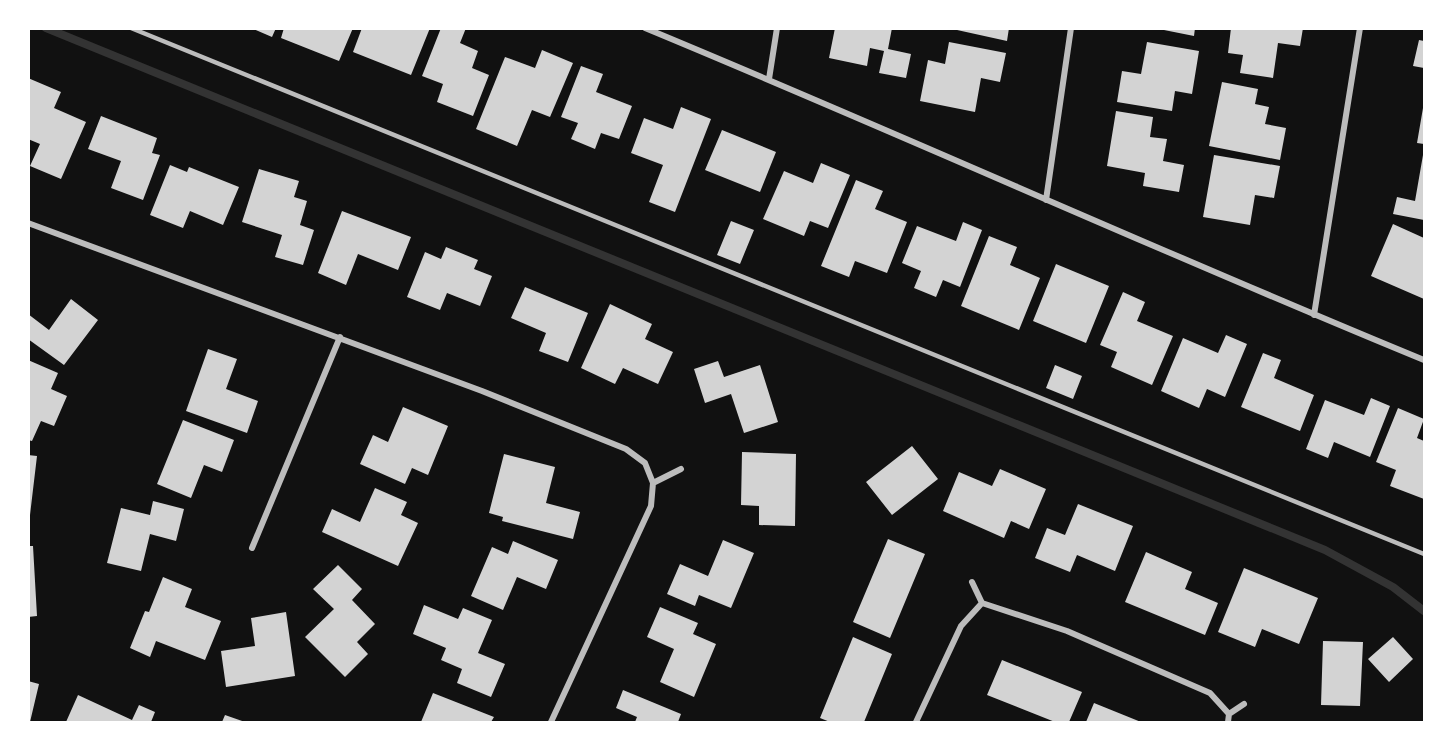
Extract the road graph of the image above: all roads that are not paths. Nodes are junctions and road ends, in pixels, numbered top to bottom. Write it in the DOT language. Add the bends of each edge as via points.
graph roads {
  1 [pos="131,28"];
  2 [pos="645,28"];
  3 [pos="777,28"];
  4 [pos="1071,28"];
  5 [pos="1360,28"];
  6 [pos="769,80"];
  7 [pos="1046,200"];
  8 [pos="28,223"];
  9 [pos="1314,315"];
  10 [pos="340,337"];
  11 [pos="1425,360"];
  12 [pos="681,469"];
  13 [pos="652,483"];
  14 [pos="252,548"];
  15 [pos="1425,555"];
  16 [pos="972,582"];
  17 [pos="982,603"];
  18 [pos="1244,704"];
  19 [pos="1229,714"];
  20 [pos="551,723"];
  21 [pos="916,723"];
  22 [pos="1228,723"];
  1 -- 15 [label="lane"];
  2 -- 6 [label="street"];
  3 -- 6 [label="street"];
  4 -- 7 [label="street"];
  5 -- 9 [label="street"];
  6 -- 7 [label="street"];
  7 -- 9 [label="street"];
  8 -- 10 [label="street"];
  9 -- 11 [label="street"];
  10 -- 13 [label="street" via="626,449 645,463"];
  10 -- 14 [label="street"];
  12 -- 13 [label="street"];
  13 -- 20 [label="street" via="651,506"];
  16 -- 17 [label="street"];
  17 -- 19 [label="street" via="1067,631 1210,693"];
  17 -- 21 [label="street" via="962,626"];
  18 -- 19 [label="street"];
  19 -- 22 [label="street"];
}
